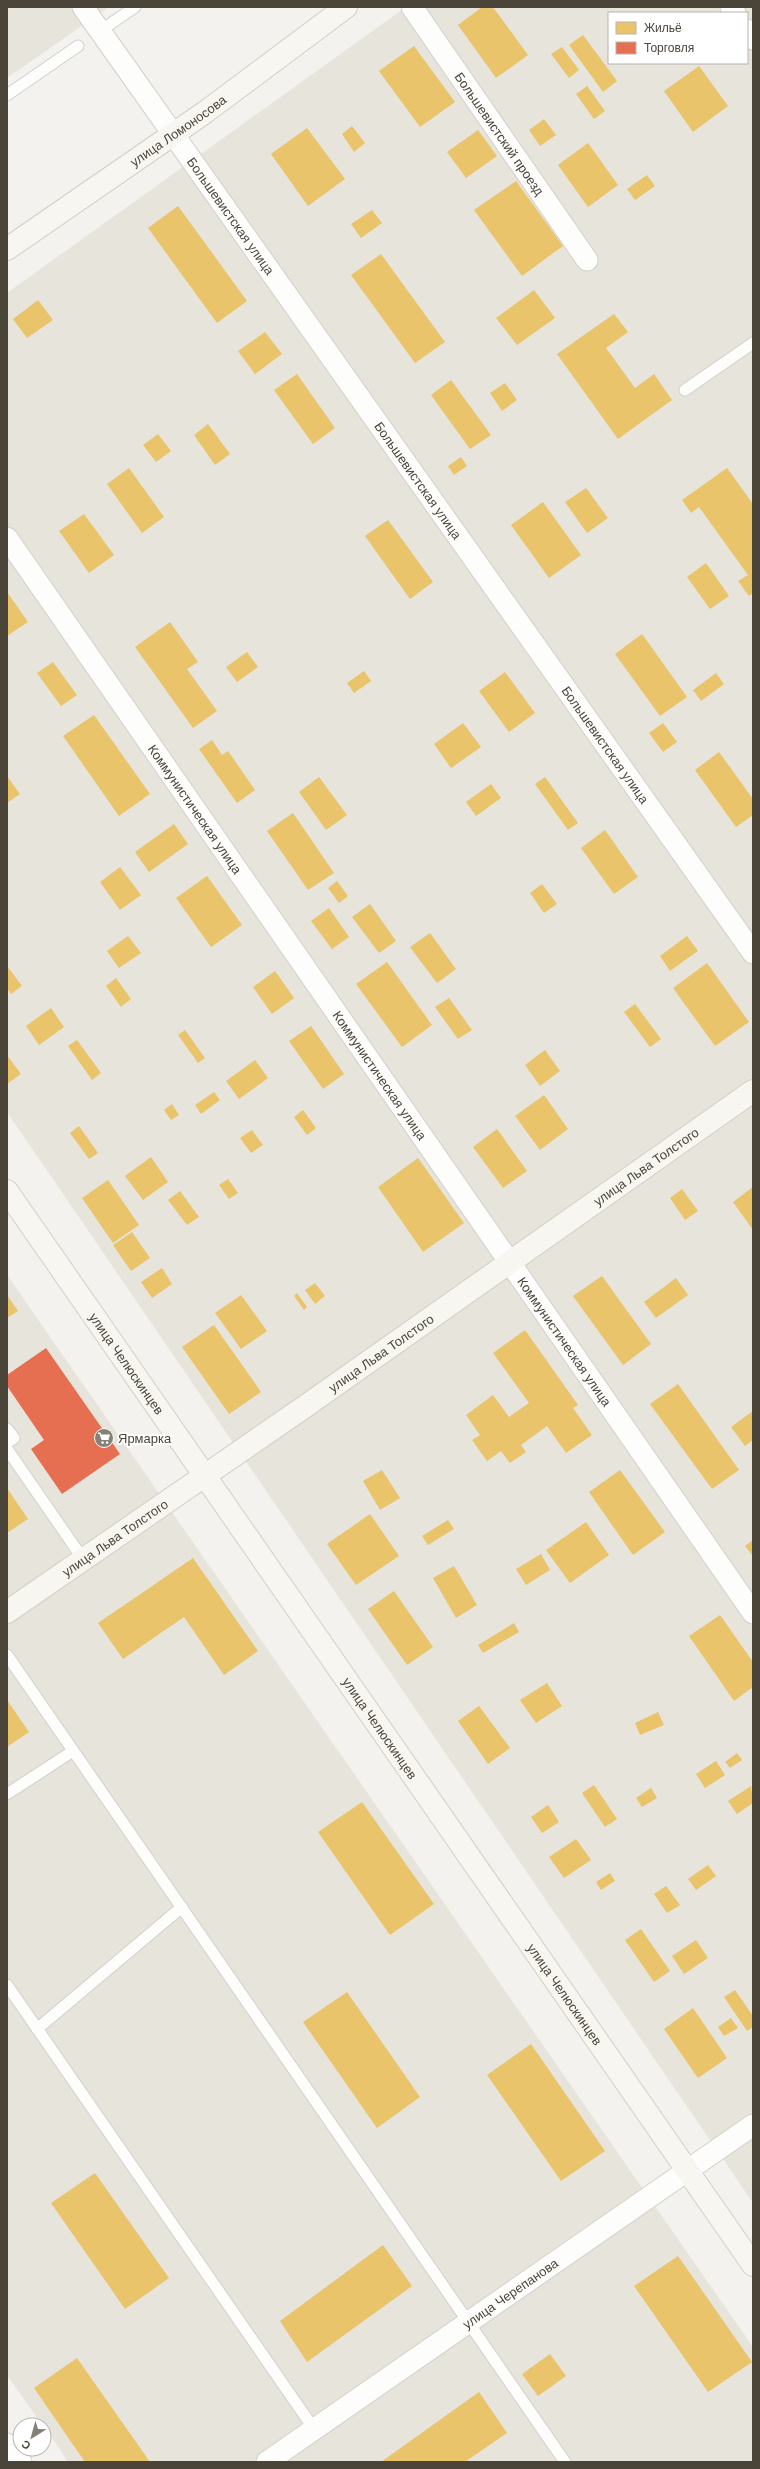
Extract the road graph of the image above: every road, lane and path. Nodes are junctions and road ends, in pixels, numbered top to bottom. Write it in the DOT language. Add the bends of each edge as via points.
graph roads {
  1 [pos="83,7"];
  2 [pos="135,7"];
  3 [pos="346,7"];
  4 [pos="412,7"];
  5 [pos="100,31"];
  6 [pos="78,46"];
  7 [pos="7,95"];
  8 [pos="172,134"];
  9 [pos="7,249"];
  10 [pos="586,260"];
  11 [pos="753,343"];
  12 [pos="685,390"];
  13 [pos="7,538"];
  14 [pos="753,953"];
  15 [pos="753,1091"];
  16 [pos="7,1191"];
  17 [pos="510,1262"];
  18 [pos="7,1429"];
  19 [pos="7,1443"];
  20 [pos="7,1449"];
  21 [pos="204,1475"];
  22 [pos="83,1559"];
  23 [pos="7,1612"];
  24 [pos="753,1613"];
  25 [pos="7,1655"];
  26 [pos="73,1751"];
  27 [pos="7,1794"];
  28 [pos="182,1907"];
  29 [pos="7,1985"];
  30 [pos="37,2029"];
  31 [pos="753,2125"];
  32 [pos="687,2170"];
  33 [pos="753,2265"];
  34 [pos="468,2322"];
  35 [pos="314,2430"];
  36 [pos="7,2444"];
  37 [pos="21,2462"];
  38 [pos="267,2462"];
  39 [pos="565,2462"];
  1 -- 5 [label="street, Большевистская улица"];
  2 -- 5 [label="lane"];
  3 -- 8 [label="street, улица Ломоносова"];
  4 -- 10 [label="street, Большевистский проезд"];
  5 -- 8 [label="street, Большевистская улица"];
  6 -- 7 [label="lane"];
  8 -- 9 [label="street, улица Ломоносова"];
  8 -- 14 [label="street, Большевистская улица"];
  11 -- 12 [label="lane"];
  13 -- 17 [label="street, Коммунистическая улица"];
  15 -- 17 [label="street, улица Льва Толстого"];
  16 -- 21 [label="street, улица Челюскинцев"];
  17 -- 21 [label="street, улица Льва Толстого"];
  17 -- 24 [label="street, Коммунистическая улица"];
  18 -- 19 [label="lane" via="14,1438"];
  20 -- 22 [label="lane"];
  21 -- 22 [label="street, улица Льва Толстого"];
  21 -- 32 [label="street, улица Челюскинцев"];
  22 -- 23 [label="street, улица Льва Толстого"];
  25 -- 26 [label="lane"];
  26 -- 27 [label="lane"];
  26 -- 28 [label="lane"];
  28 -- 30 [label="lane"];
  28 -- 34 [label="lane"];
  29 -- 30 [label="lane"];
  30 -- 35 [label="lane"];
  31 -- 32 [label="street, улица Черепанова"];
  32 -- 33 [label="street, улица Челюскинцев"];
  32 -- 34 [label="street, улица Черепанова"];
  34 -- 35 [label="street, улица Черепанова"];
  34 -- 39 [label="lane"];
  35 -- 38 [label="street, улица Черепанова"];
  36 -- 37 [label="street"];
}
